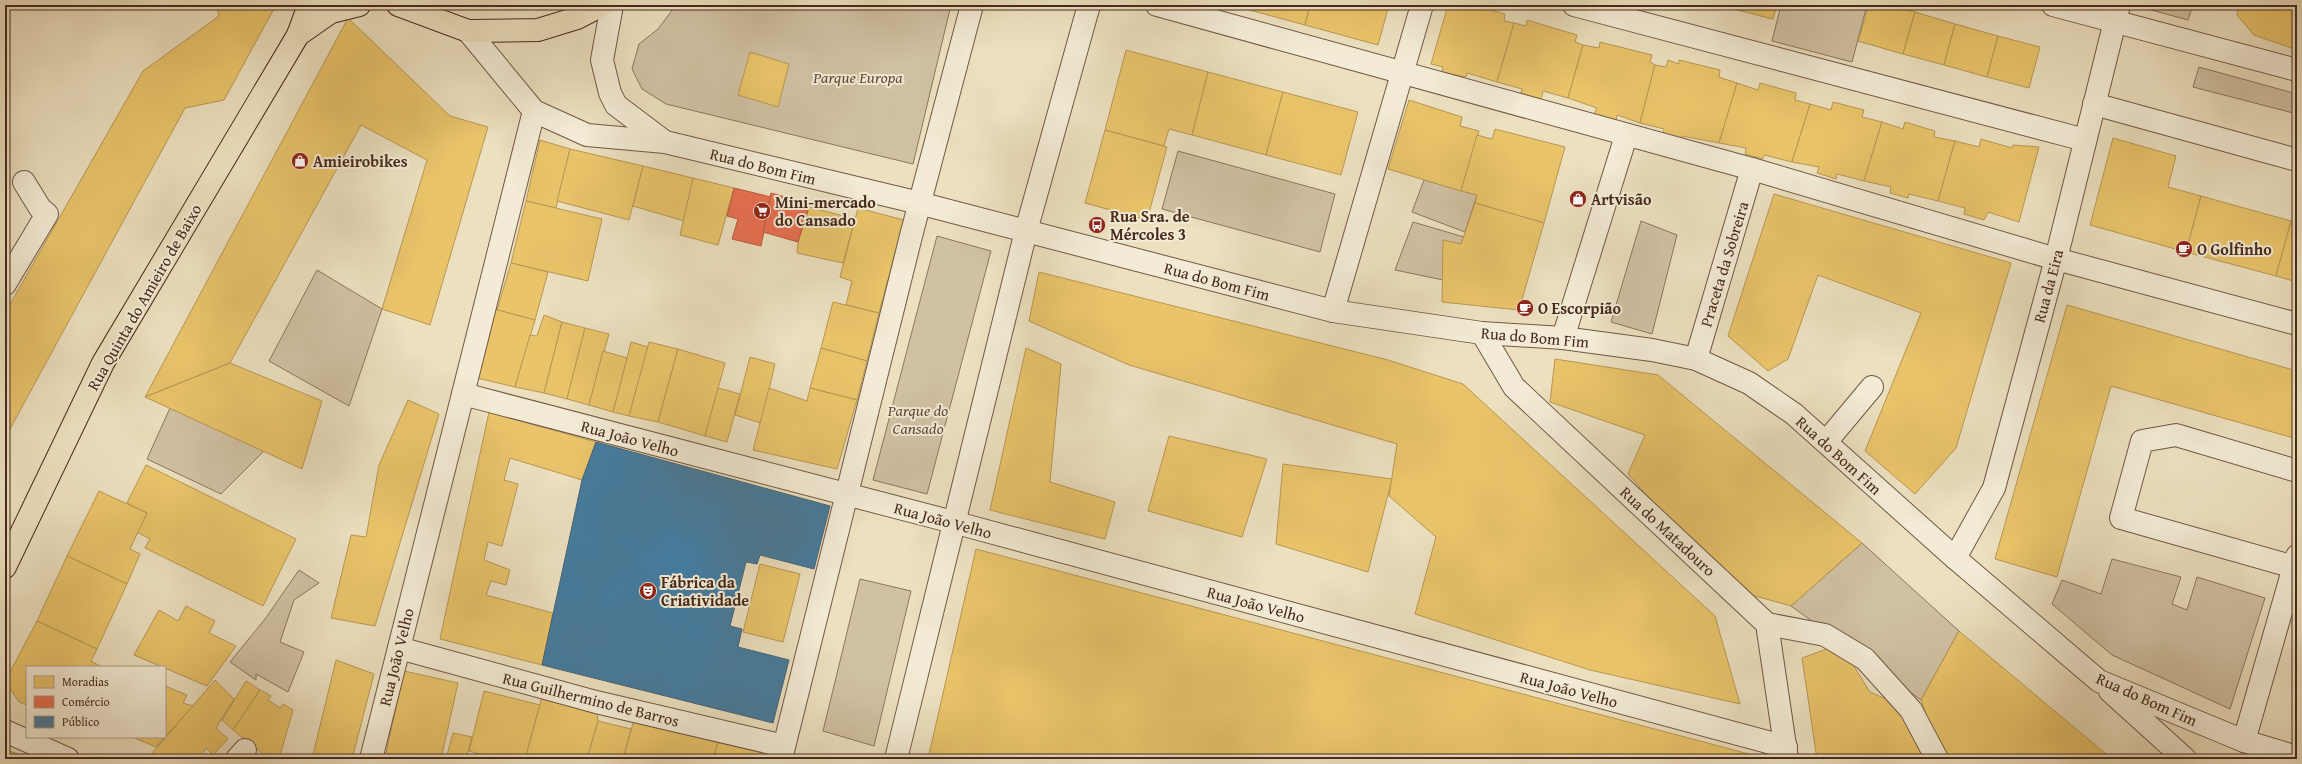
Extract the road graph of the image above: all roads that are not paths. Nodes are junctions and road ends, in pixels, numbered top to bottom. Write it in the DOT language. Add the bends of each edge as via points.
graph roads {
  1 [pos="309,5"];
  2 [pos="359,5"];
  3 [pos="398,5"];
  4 [pos="602,5"];
  5 [pos="612,5"];
  6 [pos="972,5"];
  7 [pos="1089,5"];
  8 [pos="1157,5"];
  9 [pos="1422,5"];
  10 [pos="1574,5"];
  11 [pos="2053,5"];
  12 [pos="2117,13"];
  13 [pos="468,31"];
  14 [pos="298,35"];
  15 [pos="2297,70"];
  16 [pos="1402,72"];
  17 [pos="2094,104"];
  18 [pos="534,111"];
  19 [pos="1626,136"];
  20 [pos="2085,140"];
  21 [pos="665,142"];
  22 [pos="2297,160"];
  23 [pos="1752,169"];
  24 [pos="24,182"];
  25 [pos="920,203"];
  26 [pos="1026,231"];
  27 [pos="2056,259"];
  28 [pos="5,284"];
  29 [pos="1333,311"];
  30 [pos="2297,324"];
  31 [pos="1482,333"];
  32 [pos="1563,338"];
  33 [pos="1696,359"];
  34 [pos="1872,387"];
  35 [pos="463,394"];
  36 [pos="1826,442"];
  37 [pos="2297,471"];
  38 [pos="847,494"];
  39 [pos="953,522"];
  40 [pos="1955,558"];
  41 [pos="2295,561"];
  42 [pos="5,567"];
  43 [pos="1767,624"];
  44 [pos="399,648"];
  45 [pos="2099,681"];
  46 [pos="5,731"];
  47 [pos="2244,741"];
  48 [pos="783,753"];
  49 [pos="1786,753"];
  50 [pos="2297,757"];
  51 [pos="68,759"];
  52 [pos="371,759"];
  53 [pos="896,759"];
  54 [pos="1937,759"];
  55 [pos="2185,759"];
  1 -- 14 [label="main road, Rua Quinta do Amieiro de Baixo"];
  2 -- 14 [label="main road, Rua Quinta do Amieiro de Baixo" via="331,12"];
  3 -- 13 [label="main road"];
  4 -- 13 [label="main road" via="578,18 538,30"];
  5 -- 21 [label="street, Rua do Bom Fim" via="602,60 610,93 616,105"];
  6 -- 25 [label="street"];
  7 -- 26 [label="street"];
  8 -- 16 [label="street"];
  9 -- 16 [label="street"];
  10 -- 20 [label="street"];
  11 -- 12 [label="street"];
  12 -- 15 [label="street"];
  12 -- 17 [label="street, Rua da Eira"];
  13 -- 18 [label="street, Rua do Bom Fim"];
  14 -- 42 [label="main road, Rua Quinta do Amieiro de Baixo" via="103,363"];
  16 -- 19 [label="street"];
  16 -- 29 [label="street"];
  17 -- 20 [label="street, Rua da Eira"];
  17 -- 22 [label="street"];
  18 -- 21 [label="street, Rua do Bom Fim" via="587,135"];
  18 -- 35 [label="street"];
  19 -- 23 [label="street"];
  19 -- 32 [label="street"];
  20 -- 27 [label="street, Rua da Eira"];
  21 -- 25 [label="street, Rua do Bom Fim"];
  23 -- 27 [label="street"];
  23 -- 33 [label="street, Praceta da Sobreira"];
  24 -- 28 [label="street" via="40,208 47,214"];
  25 -- 26 [label="street, Rua do Bom Fim"];
  25 -- 38 [label="street"];
  26 -- 29 [label="street, Rua do Bom Fim"];
  26 -- 39 [label="street"];
  27 -- 30 [label="street"];
  27 -- 40 [label="street, Rua da Eira" via="1994,488"];
  29 -- 31 [label="street, Rua do Bom Fim"];
  31 -- 32 [label="street, Rua do Bom Fim"];
  31 -- 43 [label="street, Rua do Matadouro" via="1514,387"];
  32 -- 33 [label="street, Rua do Bom Fim" via="1652,350"];
  33 -- 36 [label="street, Rua do Bom Fim" via="1749,383 1794,414"];
  34 -- 36 [label="street"];
  35 -- 38 [label="street, Rua João Velho"];
  35 -- 44 [label="street, Rua João Velho"];
  36 -- 40 [label="street, Rua do Bom Fim"];
  37 -- 41 [label="street" via="2176,435 2142,441 2121,518"];
  38 -- 39 [label="street, Rua João Velho"];
  38 -- 48 [label="street"];
  39 -- 49 [label="street, Rua João Velho"];
  39 -- 53 [label="street"];
  40 -- 45 [label="street, Rua do Bom Fim"];
  41 -- 47 [label="street"];
  43 -- 49 [label="street"];
  43 -- 54 [label="street" via="1825,635 1865,659 1911,710"];
  44 -- 48 [label="street, Rua Guilhermino de Barros"];
  44 -- 52 [label="street, Rua João Velho"];
  45 -- 47 [label="street, Rua do Bom Fim"];
  45 -- 55 [label="street"];
  46 -- 51 [label="street"];
  47 -- 50 [label="street, Rua do Bom Fim"];
}
